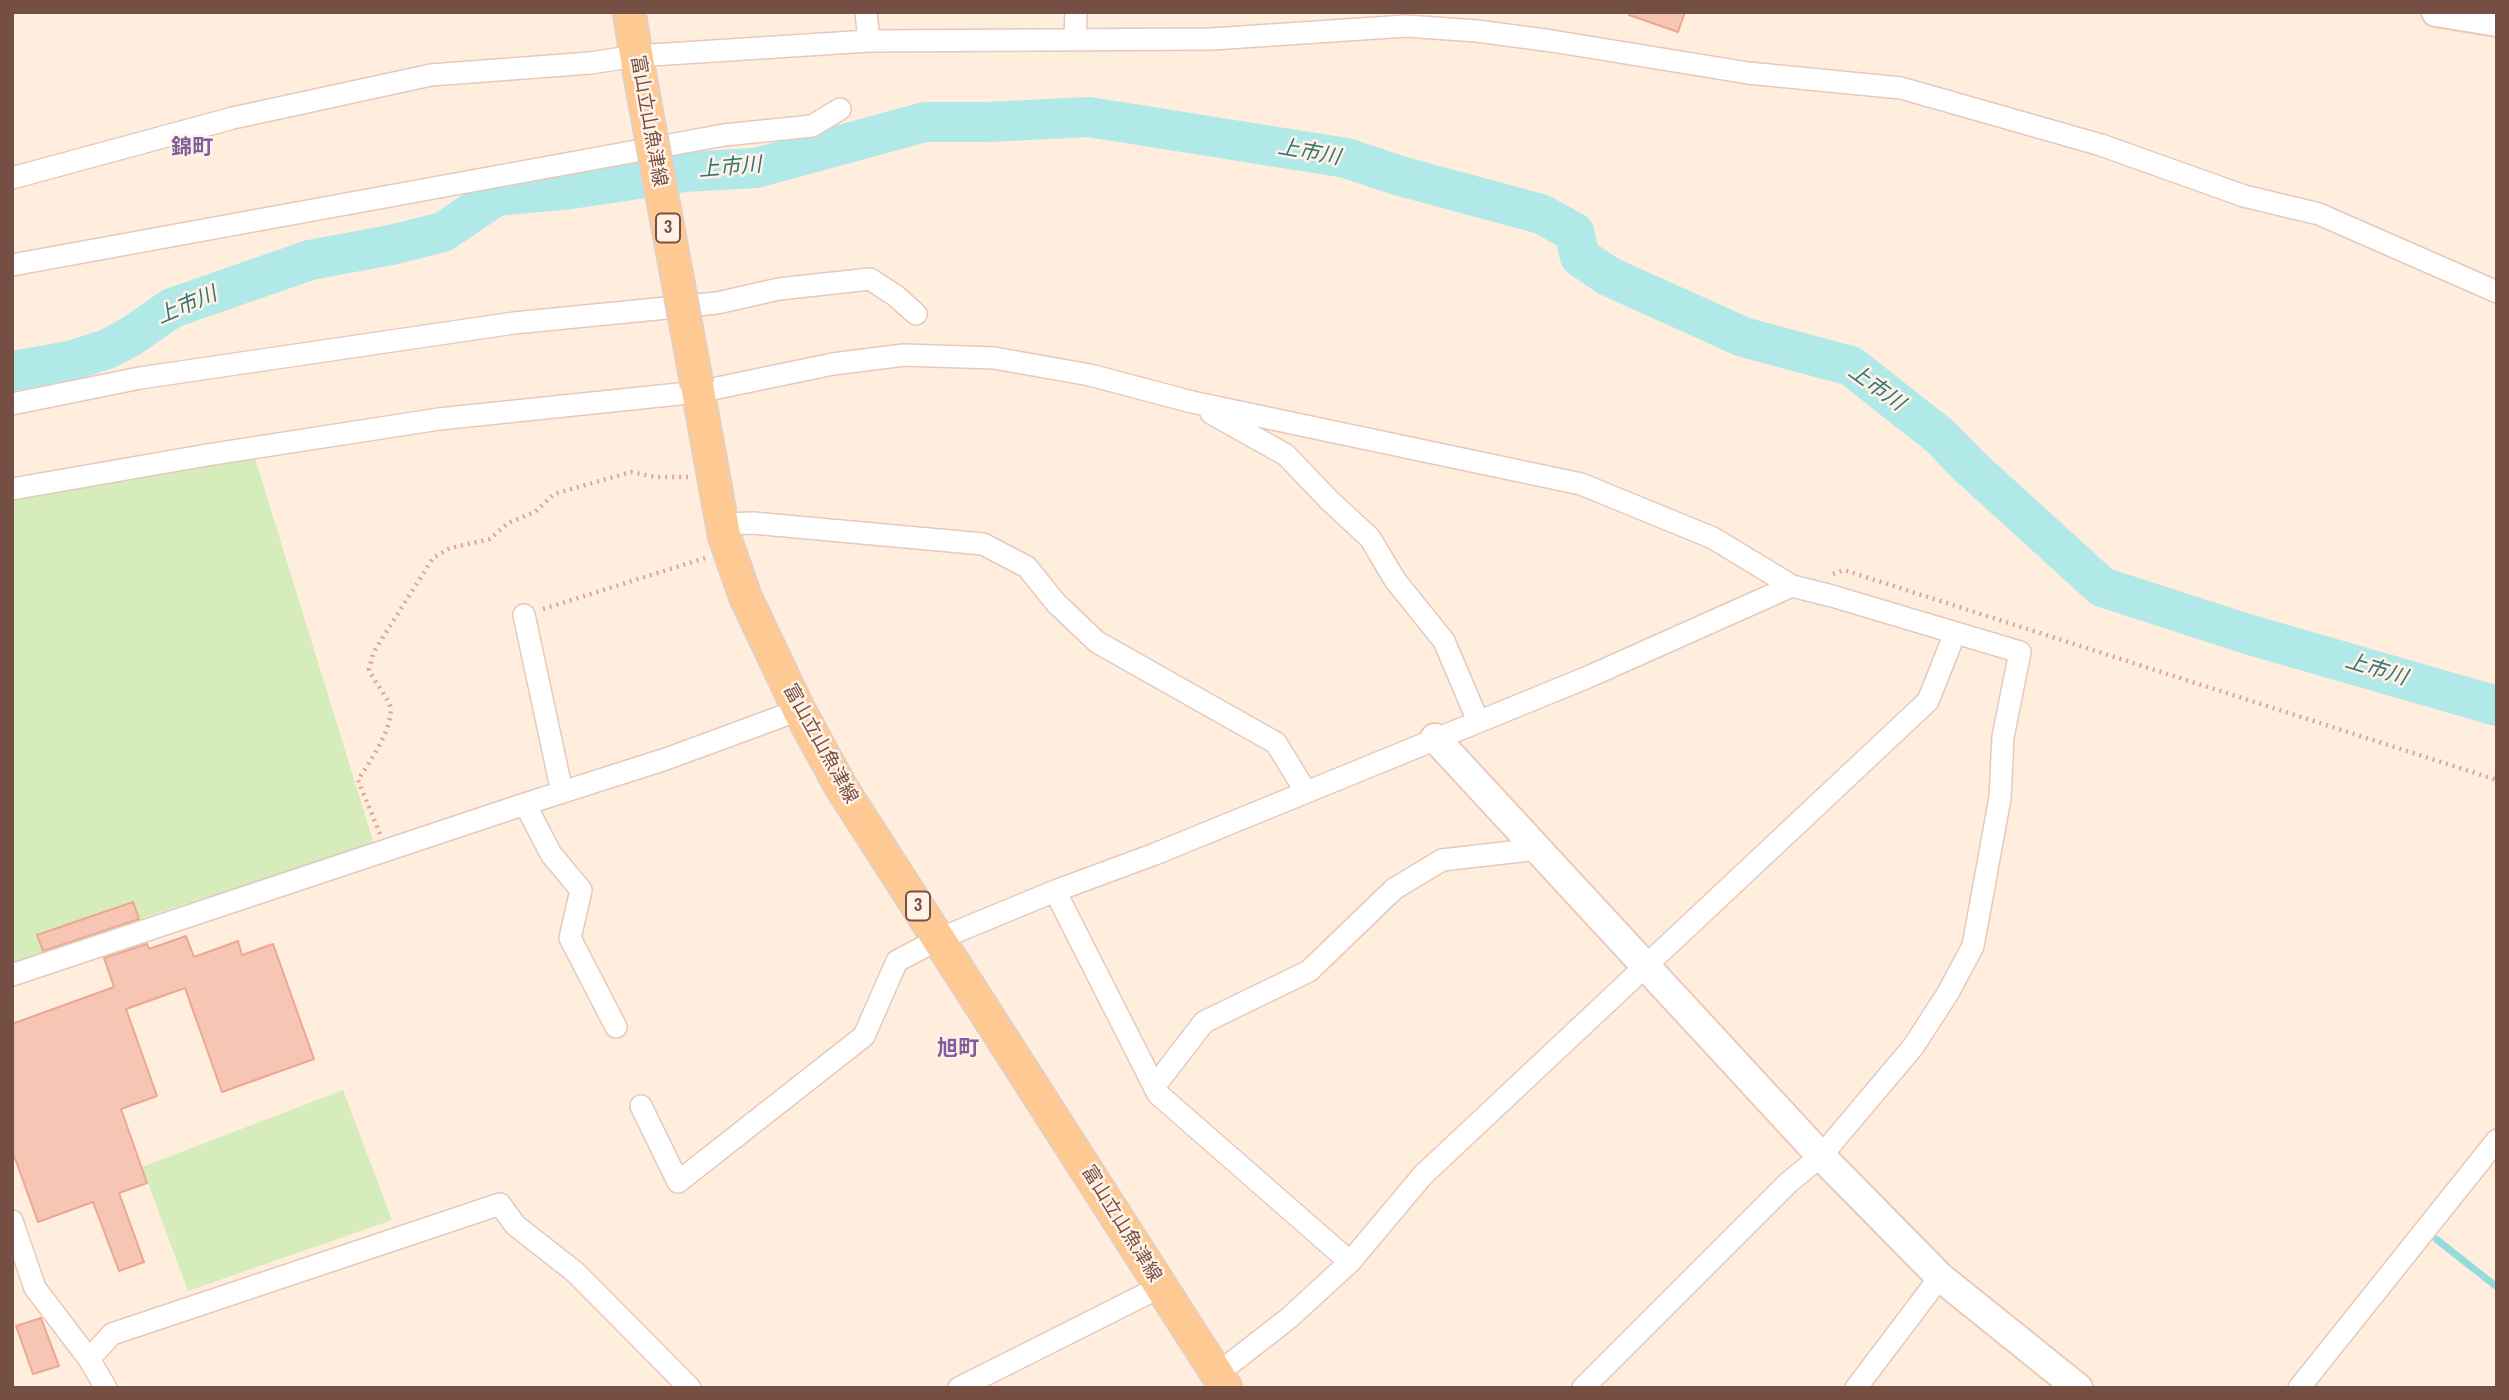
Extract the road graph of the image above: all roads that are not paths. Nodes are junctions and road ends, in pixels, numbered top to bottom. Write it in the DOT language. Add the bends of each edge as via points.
graph roads {
  1 [pos="629,12"];
  2 [pos="866,12"];
  3 [pos="1076,12"];
  4 [pos="2436,12"];
  5 [pos="2497,22"];
  6 [pos="1075,38"];
  7 [pos="869,41"];
  8 [pos="638,63"];
  9 [pos="840,109"];
  10 [pos="12,178"];
  11 [pos="12,265"];
  12 [pos="2497,292"];
  13 [pos="916,314"];
  14 [pos="697,388"];
  15 [pos="1192,402"];
  16 [pos="12,404"];
  17 [pos="12,489"];
  18 [pos="726,537"];
  19 [pos="1793,586"];
  20 [pos="524,615"];
  21 [pos="1955,633"];
  22 [pos="799,710"];
  23 [pos="1478,721"];
  24 [pos="1435,738"];
  25 [pos="562,792"];
  26 [pos="1306,792"];
  27 [pos="525,804"];
  28 [pos="1538,849"];
  29 [pos="1055,891"];
  30 [pos="939,939"];
  31 [pos="1646,966"];
  32 [pos="12,975"];
  33 [pos="616,1027"];
  34 [pos="1154,1087"];
  35 [pos="641,1106"];
  36 [pos="2497,1140"];
  37 [pos="1821,1156"];
  38 [pos="12,1221"];
  39 [pos="1350,1262"];
  40 [pos="1940,1277"];
  41 [pos="1160,1287"];
  42 [pos="89,1359"];
  43 [pos="1222,1381"];
  44 [pos="106,1388"];
  45 [pos="690,1388"];
  46 [pos="959,1388"];
  47 [pos="1583,1388"];
  48 [pos="1856,1388"];
  49 [pos="2078,1388"];
  50 [pos="2299,1388"];
  1 -- 8 [label="main road, 富山立山魚津線 / 3"];
  2 -- 7 [label="street"];
  3 -- 6 [label="street"];
  4 -- 5 [label="street"];
  6 -- 7 [label="street"];
  6 -- 12 [label="street" via="1212,39 1406,26 1552,41 1748,73 1901,88 2101,145 2244,196 2319,214"];
  7 -- 8 [label="street"];
  8 -- 10 [label="street" via="430,75 233,118"];
  8 -- 14 [label="main road, 富山立山魚津線 / 3, bridge"];
  9 -- 11 [label="street" via="812,126 724,135"];
  13 -- 16 [label="street" via="870,279 779,289 717,303 514,323 140,378"];
  14 -- 15 [label="street" via="904,355 994,358 1090,375"];
  14 -- 17 [label="street" via="439,419"];
  14 -- 18 [label="main road, 富山立山魚津線 / 3"];
  15 -- 19 [label="street" via="1581,484 1713,538"];
  15 -- 23 [label="street" via="1286,455 1370,538 1395,580 1444,641"];
  18 -- 22 [label="main road, 富山立山魚津線 / 3" via="745,596"];
  18 -- 26 [label="street" via="753,523 983,544 1027,567 1097,642 1276,743"];
  19 -- 21 [label="street"];
  19 -- 23 [label="street"];
  20 -- 25 [label="street"];
  21 -- 31 [label="street" via="1928,701"];
  21 -- 37 [label="street" via="2020,652 1973,946 1913,1046"];
  22 -- 25 [label="street"];
  22 -- 30 [label="main road, 富山立山魚津線 / 3" via="841,787"];
  23 -- 24 [label="street"];
  24 -- 26 [label="street"];
  24 -- 28 [label="street"];
  25 -- 27 [label="street"];
  26 -- 29 [label="street"];
  27 -- 32 [label="street"];
  27 -- 33 [label="street" via="551,854 581,890 570,938"];
  28 -- 31 [label="street"];
  28 -- 34 [label="street" via="1442,860 1394,889 1309,971 1204,1022"];
  29 -- 30 [label="street"];
  29 -- 34 [label="street"];
  30 -- 35 [label="street" via="897,961 864,1036 678,1182"];
  30 -- 41 [label="main road, 富山立山魚津線 / 3"];
  31 -- 37 [label="street"];
  31 -- 39 [label="street" via="1423,1175"];
  34 -- 39 [label="street"];
  36 -- 50 [label="street"];
  37 -- 40 [label="street"];
  37 -- 47 [label="street" via="1787,1183"];
  38 -- 42 [label="street" via="35,1288"];
  39 -- 43 [label="street"];
  40 -- 48 [label="street"];
  40 -- 49 [label="street"];
  41 -- 43 [label="main road, 富山立山魚津線 / 3"];
  41 -- 46 [label="street"];
  42 -- 44 [label="street"];
  42 -- 45 [label="street" via="112,1334 500,1204 515,1225 575,1272"];
}
